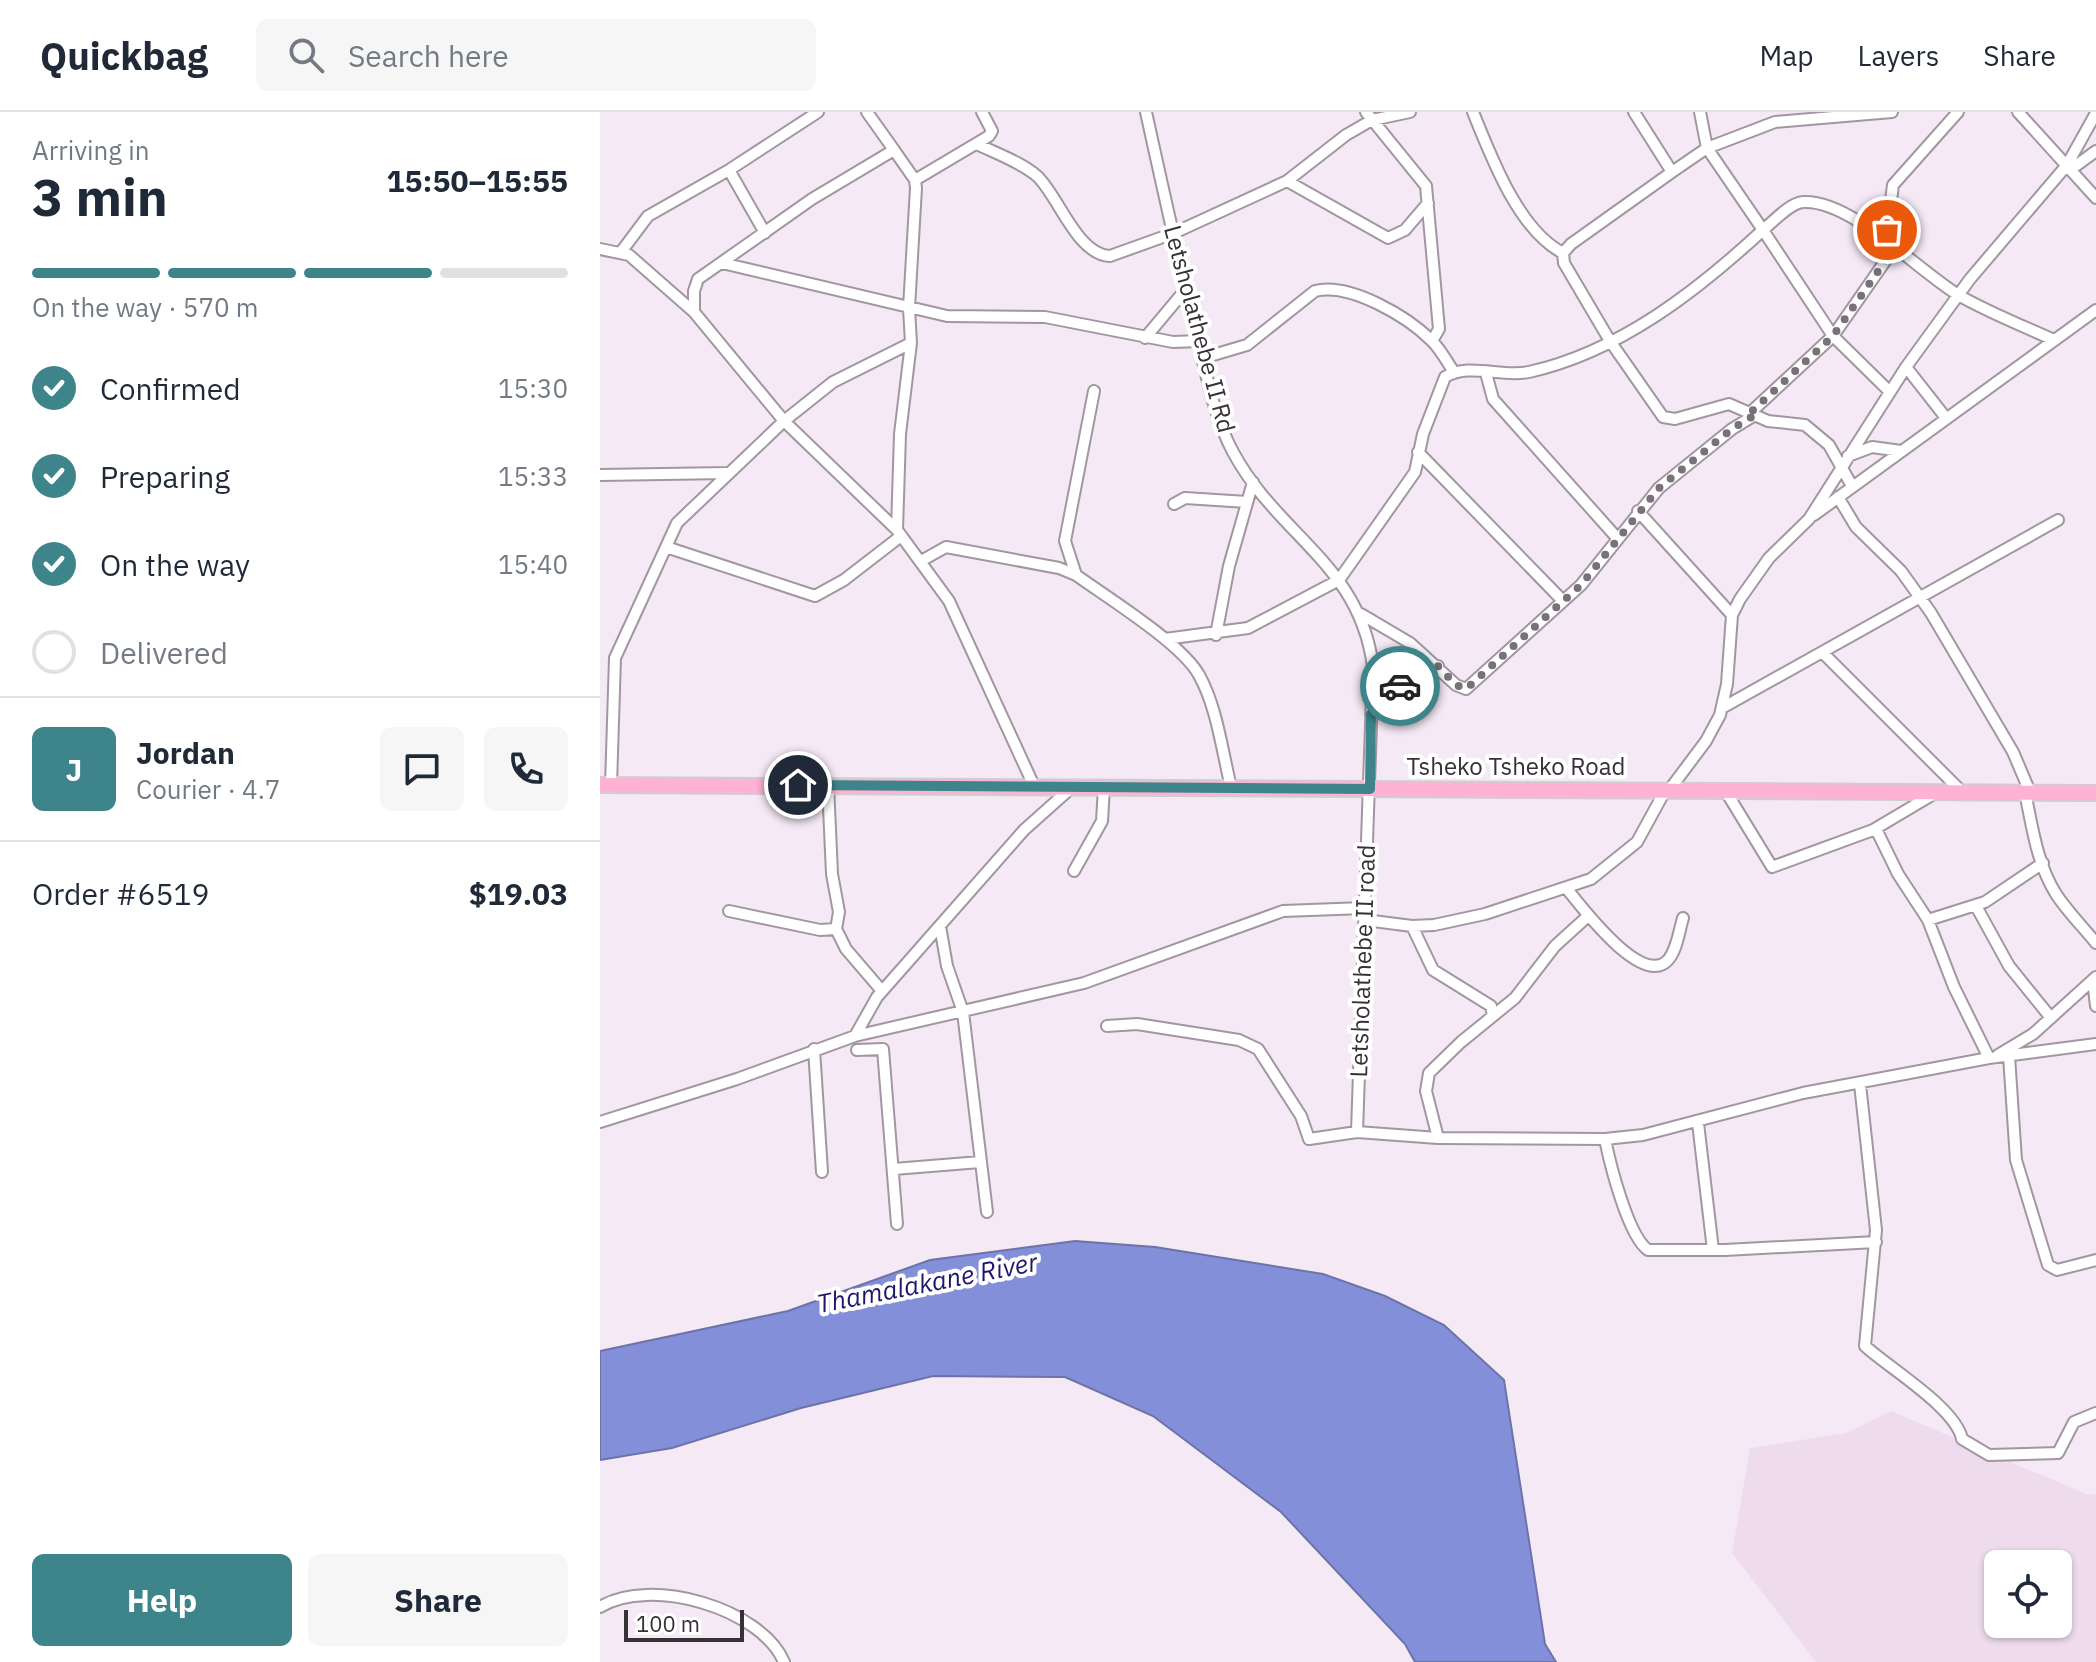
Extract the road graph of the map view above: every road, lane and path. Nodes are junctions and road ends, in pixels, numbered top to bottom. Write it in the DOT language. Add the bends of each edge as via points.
graph roads {
  1 [pos="818,112"];
  2 [pos="867,112"];
  3 [pos="982,112"];
  4 [pos="1146,112"];
  5 [pos="1410,112"];
  6 [pos="1473,112"];
  7 [pos="1634,112"];
  8 [pos="1700,112"];
  9 [pos="1892,112"];
  10 [pos="1958,112"];
  11 [pos="2018,112"];
  12 [pos="2096,113"];
  13 [pos="1369,116"];
  14 [pos="977,144"];
  15 [pos="1707,148"];
  16 [pos="894,150"];
  17 [pos="2096,151"];
  18 [pos="2068,167"];
  19 [pos="729,170"];
  20 [pos="1672,172"];
  21 [pos="915,180"];
  22 [pos="1287,181"];
  23 [pos="2096,198"];
  24 [pos="1428,203"];
  25 [pos="1763,230"];
  26 [pos="765,233"];
  27 [pos="1174,233"];
  28 [pos="1890,244"];
  29 [pos="600,249"];
  30 [pos="621,252"];
  31 [pos="1563,253"];
  32 [pos="722,263"];
  33 [pos="1186,289"];
  34 [pos="1959,295"];
  35 [pos="909,308"];
  36 [pos="2096,310"];
  37 [pos="694,312"];
  38 [pos="1833,336"];
  39 [pos="1145,338"];
  40 [pos="2054,340"];
  41 [pos="1199,341"];
  42 [pos="1432,341"];
  43 [pos="1610,341"];
  44 [pos="911,343"];
  45 [pos="1203,358"];
  46 [pos="1906,367"];
  47 [pos="1454,372"];
  48 [pos="1486,373"];
  49 [pos="1094,391"];
  50 [pos="1889,391"];
  51 [pos="1753,414"];
  52 [pos="1946,418"];
  53 [pos="784,421"];
  54 [pos="1901,451"];
  55 [pos="1418,452"];
  56 [pos="1844,460"];
  57 [pos="727,473"];
  58 [pos="600,475"];
  59 [pos="1253,482"];
  60 [pos="1852,486"];
  61 [pos="1838,497"];
  62 [pos="1247,502"];
  63 [pos="1174,504"];
  64 [pos="1638,511"];
  65 [pos="1809,519"];
  66 [pos="2058,520"];
  67 [pos="899,533"];
  68 [pos="1618,539"];
  69 [pos="666,547"];
  70 [pos="921,561"];
  71 [pos="1076,575"];
  72 [pos="1339,580"];
  73 [pos="1921,597"];
  74 [pos="1563,601"];
  75 [pos="1361,614"];
  76 [pos="1732,615"];
  77 [pos="1216,635"];
  78 [pos="1165,639"];
  79 [pos="1823,653"];
  80 [pos="1438,666"];
  81 [pos="1722,708"];
  82 [pos="1371,714"];
  83 [pos="606,785"];
  84 [pos="828,785"];
  85 [pos="1034,786"];
  86 [pos="1073,787"];
  87 [pos="1104,787"];
  88 [pos="1231,787"];
  89 [pos="1370,789"];
  90 [pos="1668,789"];
  91 [pos="1725,790"];
  92 [pos="1939,791"];
  93 [pos="1961,791"];
  94 [pos="2028,792"];
  95 [pos="2096,793"];
  96 [pos="1876,829"];
  97 [pos="2043,863"];
  98 [pos="1074,871"];
  99 [pos="1567,889"];
  100 [pos="1976,906"];
  101 [pos="729,911"];
  102 [pos="1365,914"];
  103 [pos="1588,916"];
  104 [pos="1683,918"];
  105 [pos="1928,920"];
  106 [pos="940,926"];
  107 [pos="1412,926"];
  108 [pos="836,929"];
  109 [pos="2096,943"];
  110 [pos="2095,978"];
  111 [pos="882,991"];
  112 [pos="2096,1006"];
  113 [pos="963,1012"];
  114 [pos="1493,1016"];
  115 [pos="2051,1018"];
  116 [pos="1107,1026"];
  117 [pos="855,1036"];
  118 [pos="2096,1044"];
  119 [pos="814,1049"];
  120 [pos="857,1050"];
  121 [pos="2009,1056"];
  122 [pos="1990,1058"];
  123 [pos="1860,1084"];
  124 [pos="600,1122"];
  125 [pos="1698,1123"];
  126 [pos="1357,1132"];
  127 [pos="1438,1138"];
  128 [pos="1605,1139"];
  129 [pos="980,1162"];
  130 [pos="894,1169"];
  131 [pos="822,1172"];
  132 [pos="987,1212"];
  133 [pos="897,1224"];
  134 [pos="1876,1242"];
  135 [pos="1713,1250"];
  136 [pos="2096,1260"];
  137 [pos="2096,1413"];
  138 [pos="600,1607"];
  139 [pos="784,1662"];
  1 -- 19 [label="street"];
  2 -- 16 [label="street"];
  3 -- 14 [label="street" via="992,132"];
  4 -- 27 [label="street, Letsholathebe II Rd"];
  5 -- 13 [label="street"];
  6 -- 31 [label="street" via="1508,190 1548,242"];
  7 -- 20 [label="street"];
  8 -- 15 [label="street"];
  9 -- 15 [label="street" via="1775,122"];
  10 -- 28 [label="street" via="1893,185"];
  11 -- 18 [label="street"];
  12 -- 18 [label="street"];
  13 -- 22 [label="street"];
  13 -- 24 [label="street" via="1424,183"];
  14 -- 21 [label="street"];
  14 -- 27 [label="street" via="1039,178 1065,218 1103,256"];
  15 -- 20 [label="street"];
  15 -- 25 [label="street"];
  16 -- 21 [label="street"];
  16 -- 26 [label="street"];
  17 -- 18 [label="street"];
  18 -- 23 [label="street"];
  18 -- 34 [label="street"];
  19 -- 26 [label="street"];
  19 -- 30 [label="street" via="648,216"];
  20 -- 31 [label="street"];
  21 -- 35 [label="street"];
  22 -- 24 [label="street" via="1388,238 1405,230"];
  22 -- 27 [label="street"];
  24 -- 42 [label="street" via="1439,329"];
  25 -- 28 [label="street" via="1794,205 1806,202 1867,225"];
  25 -- 38 [label="street"];
  25 -- 43 [label="street" via="1659,314"];
  26 -- 32 [label="street"];
  27 -- 33 [label="street, Letsholathebe II Rd"];
  28 -- 34 [label="street"];
  28 -- 38 [label="street"];
  29 -- 30 [label="street"];
  30 -- 37 [label="street"];
  31 -- 43 [label="street"];
  32 -- 35 [label="street"];
  32 -- 37 [label="street" via="698,279"];
  33 -- 39 [label="street"];
  33 -- 41 [label="street, Letsholathebe II Rd"];
  34 -- 40 [label="street"];
  34 -- 46 [label="street"];
  35 -- 39 [label="street" via="955,316 1045,317"];
  35 -- 44 [label="street"];
  36 -- 40 [label="street"];
  37 -- 53 [label="street"];
  38 -- 50 [label="street"];
  38 -- 51 [label="street"];
  39 -- 41 [label="street"];
  40 -- 52 [label="street"];
  41 -- 45 [label="street, Letsholathebe II Rd"];
  42 -- 45 [label="street" via="1373,301 1326,289 1315,291 1247,345"];
  42 -- 47 [label="street"];
  43 -- 48 [label="street" via="1528,373"];
  43 -- 51 [label="street" via="1663,417 1675,419 1729,404"];
  44 -- 53 [label="street" via="842,376"];
  44 -- 67 [label="street" via="900,434"];
  45 -- 59 [label="street, Letsholathebe II Rd" via="1224,431"];
  46 -- 50 [label="street"];
  46 -- 52 [label="street"];
  47 -- 48 [label="street"];
  47 -- 55 [label="street" via="1441,385"];
  48 -- 68 [label="street" via="1493,399"];
  49 -- 71 [label="street" via="1065,541"];
  50 -- 56 [label="street"];
  51 -- 56 [label="street" via="1812,427"];
  51 -- 64 [label="street" via="1694,458"];
  52 -- 54 [label="street"];
  53 -- 57 [label="street"];
  53 -- 67 [label="street"];
  54 -- 56 [label="street" via="1872,447"];
  54 -- 60 [label="street"];
  55 -- 72 [label="street" via="1411,480"];
  55 -- 74 [label="street"];
  56 -- 60 [label="street"];
  56 -- 65 [label="street"];
  57 -- 58 [label="street"];
  57 -- 69 [label="street" via="678,521"];
  59 -- 62 [label="street"];
  59 -- 72 [label="street, Letsholathebe II Rd"];
  60 -- 61 [label="street"];
  61 -- 65 [label="street"];
  61 -- 73 [label="street" via="1868,542"];
  62 -- 63 [label="street" via="1185,498"];
  62 -- 77 [label="street"];
  64 -- 68 [label="street"];
  64 -- 76 [label="street"];
  65 -- 76 [label="street" via="1769,558"];
  66 -- 73 [label="street"];
  67 -- 69 [label="street" via="844,580 815,596"];
  67 -- 70 [label="street"];
  68 -- 74 [label="street"];
  69 -- 83 [label="street" via="615,658"];
  70 -- 71 [label="street" via="940,548 958,548"];
  70 -- 85 [label="street" via="949,601"];
  71 -- 78 [label="street"];
  72 -- 75 [label="street, Letsholathebe II Rd"];
  72 -- 77 [label="street" via="1267,621"];
  73 -- 79 [label="street"];
  73 -- 94 [label="street" via="2013,752"];
  74 -- 80 [label="street" via="1466,689"];
  75 -- 80 [label="street"];
  75 -- 82 [label="street, Letsholathebe II Rd" via="1373,667"];
  76 -- 81 [label="street"];
  77 -- 78 [label="street"];
  78 -- 88 [label="street" via="1193,666 1204,687"];
  79 -- 81 [label="street"];
  79 -- 93 [label="street"];
  80 -- 82 [label="street" via="1405,682"];
  81 -- 90 [label="street" via="1706,741"];
  82 -- 89 [label="street, Letsholathebe II Rd"];
  83 -- 84 [label="highway, Tsheko Tsheko Road"];
  84 -- 85 [label="highway, Tsheko Tsheko Road"];
  84 -- 108 [label="street"];
  85 -- 86 [label="highway, Tsheko Tsheko Road"];
  86 -- 87 [label="highway, Tsheko Tsheko Road"];
  86 -- 106 [label="street" via="1048,804"];
  87 -- 88 [label="highway, Tsheko Tsheko Road"];
  87 -- 98 [label="street" via="1102,821"];
  88 -- 89 [label="highway, Tsheko Tsheko Road"];
  89 -- 90 [label="highway, Tsheko Tsheko Road"];
  89 -- 102 [label="street, Letsholathebe II road"];
  90 -- 91 [label="highway, Tsheko Tsheko Road"];
  90 -- 99 [label="street" via="1631,848 1591,879"];
  91 -- 92 [label="highway, Tsheko Tsheko Road"];
  91 -- 96 [label="street" via="1770,867"];
  92 -- 93 [label="highway, Tsheko Tsheko Road"];
  92 -- 96 [label="street"];
  93 -- 94 [label="highway, Tsheko Tsheko Road"];
  94 -- 95 [label="highway, Tsheko Tsheko Road"];
  94 -- 97 [label="street"];
  96 -- 105 [label="street"];
  97 -- 100 [label="street"];
  97 -- 109 [label="street" via="2062,903"];
  99 -- 103 [label="street"];
  99 -- 107 [label="street" via="1460,920"];
  100 -- 105 [label="street"];
  100 -- 115 [label="street" via="2009,966"];
  101 -- 108 [label="street"];
  102 -- 107 [label="street"];
  102 -- 113 [label="street" via="1283,911 1084,983"];
  102 -- 126 [label="street, Letsholathebe II road"];
  103 -- 104 [label="street" via="1638,960 1657,965 1670,958"];
  103 -- 114 [label="street"];
  105 -- 122 [label="street"];
  106 -- 111 [label="street"];
  106 -- 113 [label="street"];
  107 -- 114 [label="street" via="1433,970 1491,1006"];
  108 -- 111 [label="street"];
  110 -- 112 [label="street"];
  110 -- 115 [label="street"];
  111 -- 117 [label="street"];
  113 -- 117 [label="street"];
  113 -- 129 [label="street"];
  114 -- 127 [label="street" via="1455,1047 1426,1081"];
  115 -- 122 [label="street"];
  116 -- 126 [label="street" via="1137,1024 1246,1041 1258,1049 1295,1107 1307,1138"];
  117 -- 119 [label="street"];
  118 -- 121 [label="street"];
  119 -- 124 [label="street"];
  119 -- 131 [label="street"];
  120 -- 130 [label="street" via="883,1049"];
  121 -- 122 [label="street"];
  121 -- 136 [label="street" via="2016,1160 2048,1265 2057,1270"];
  122 -- 123 [label="street"];
  123 -- 125 [label="street" via="1803,1093"];
  123 -- 134 [label="street"];
  125 -- 128 [label="street"];
  125 -- 135 [label="street"];
  126 -- 127 [label="street"];
  127 -- 128 [label="street"];
  128 -- 135 [label="street" via="1619,1195 1644,1248"];
  129 -- 130 [label="street"];
  129 -- 132 [label="street"];
  130 -- 133 [label="street"];
  134 -- 135 [label="street"];
  134 -- 137 [label="street" via="1865,1346 1949,1416 1962,1439 1989,1455 2058,1453 2074,1422"];
  138 -- 139 [label="street" via="630,1594 699,1602 763,1632"];
}
